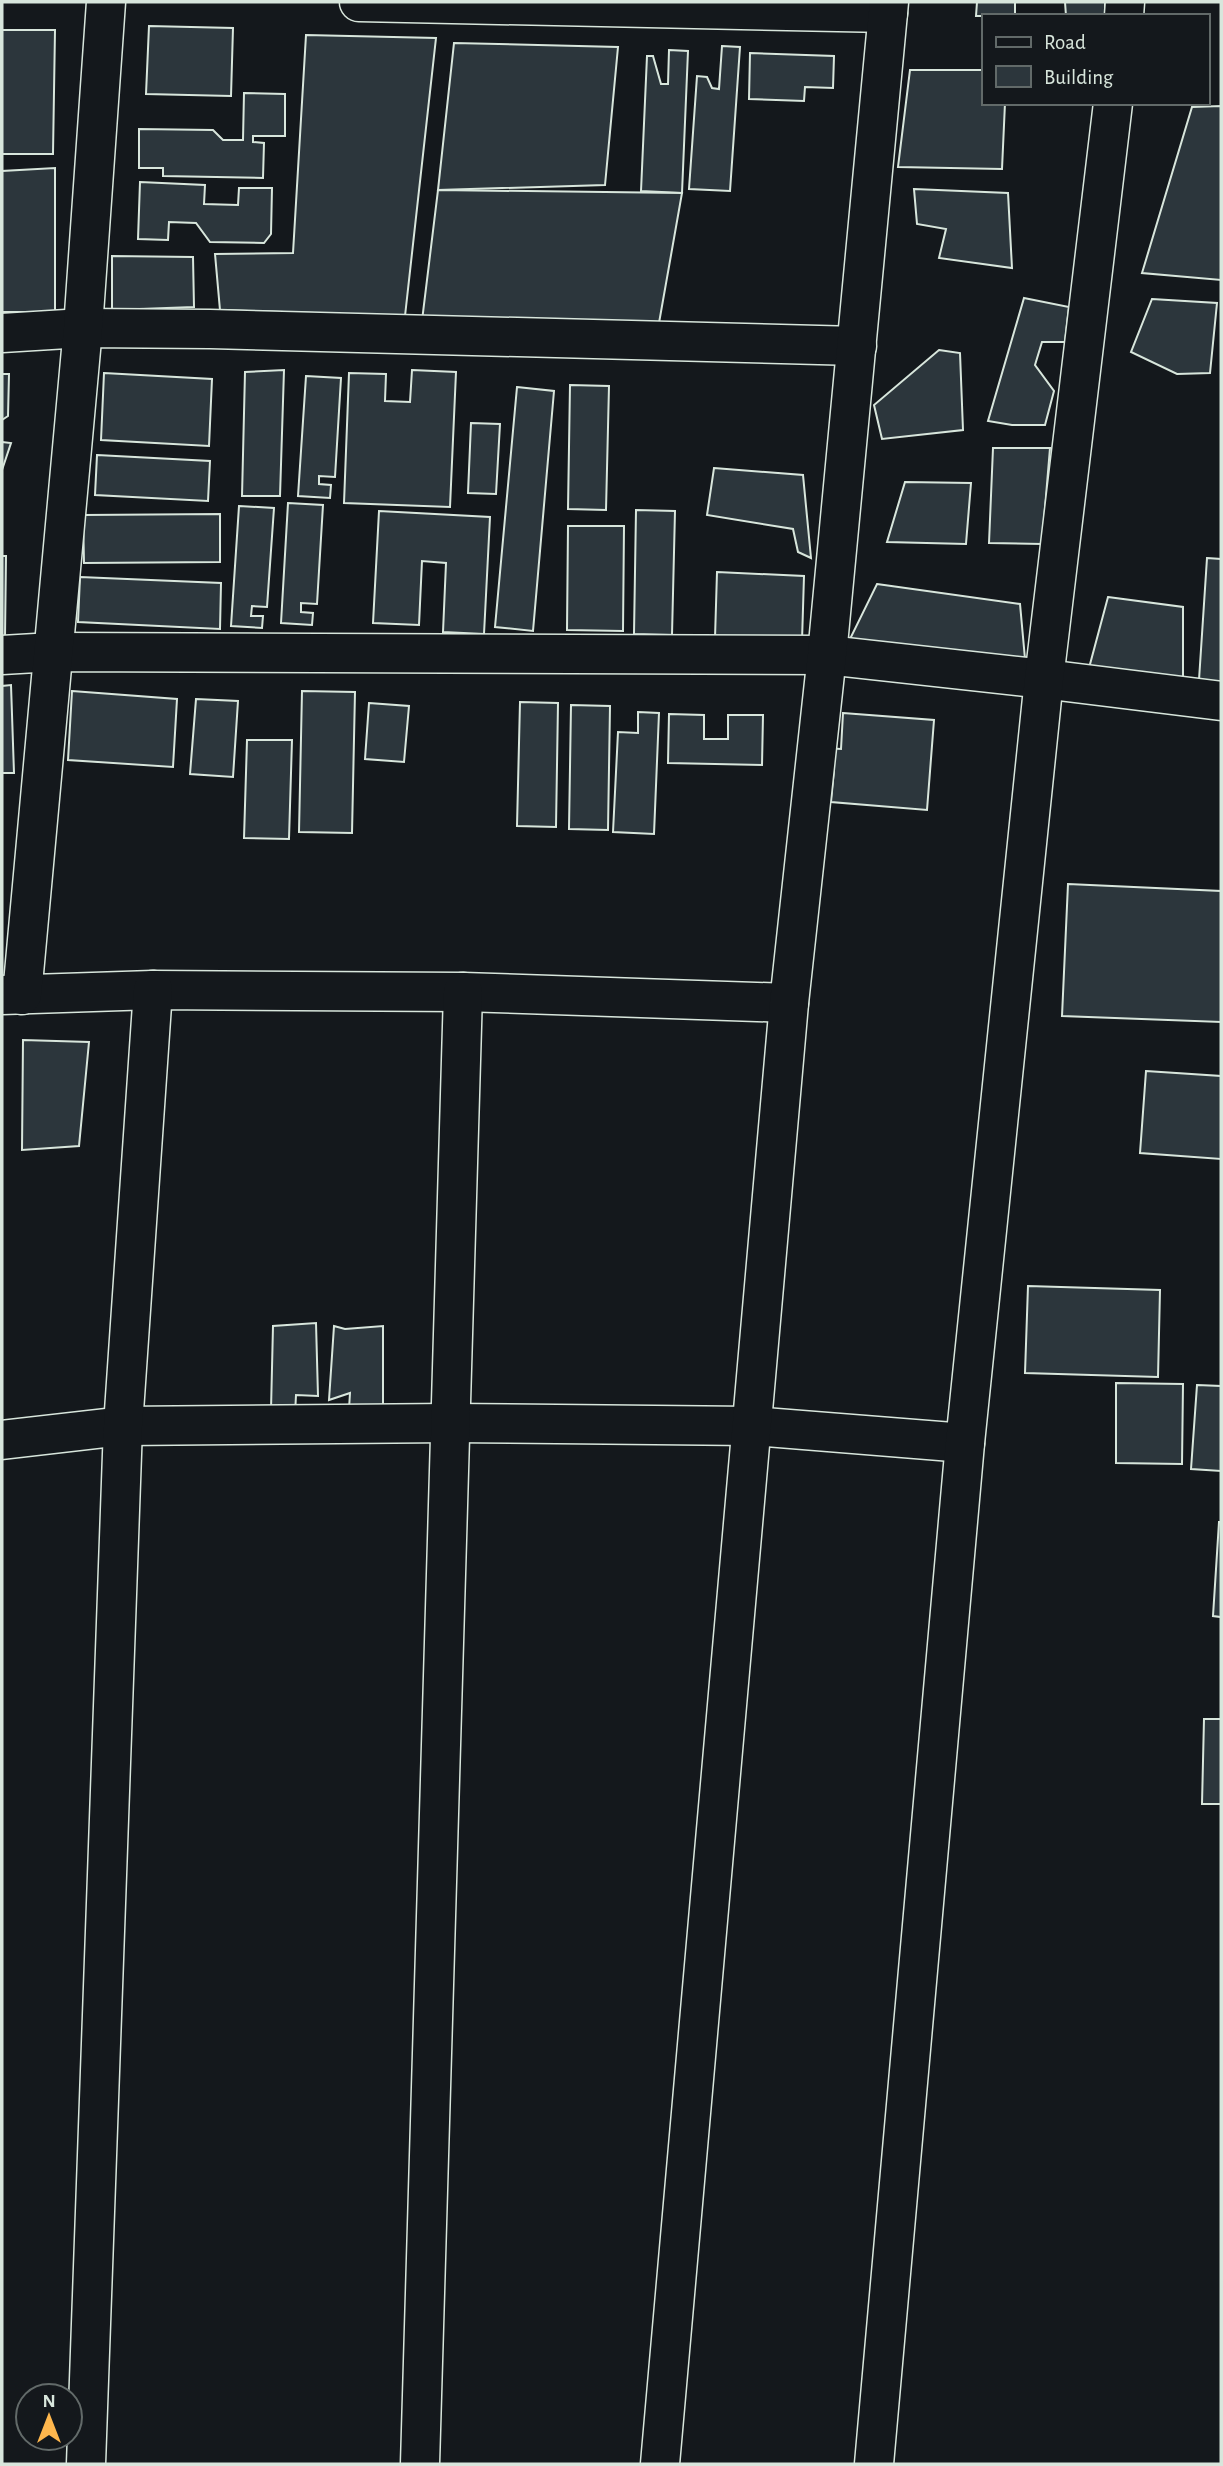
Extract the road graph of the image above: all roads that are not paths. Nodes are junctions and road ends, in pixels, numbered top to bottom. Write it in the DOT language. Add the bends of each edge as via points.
graph roads {
  1 [pos="106,2"];
  2 [pos="359,2"];
  3 [pos="889,8"];
  4 [pos="1113,105"];
  5 [pos="83,328"];
  6 [pos="2,333"];
  7 [pos="857,345"];
  8 [pos="53,652"];
  9 [pos="2,655"];
  10 [pos="827,655"];
  11 [pos="1044,679"];
  12 [pos="1221,702"];
  13 [pos="153,990"];
  14 [pos="463,992"];
  15 [pos="12,995"];
  16 [pos="789,1003"];
  17 [pos="450,1423"];
  18 [pos="123,1426"];
  19 [pos="752,1426"];
  20 [pos="2,1440"];
  21 [pos="965,1443"];
  22 [pos="86,2464"];
  23 [pos="420,2464"];
  24 [pos="660,2464"];
  25 [pos="874,2464"];
  1 -- 5 [label="street"];
  2 -- 3 [label="street"];
  3 -- 7 [label="street"];
  4 -- 11 [label="street"];
  5 -- 6 [label="street"];
  5 -- 7 [label="street"];
  5 -- 8 [label="street"];
  7 -- 10 [label="street"];
  8 -- 9 [label="street"];
  8 -- 10 [label="street"];
  8 -- 15 [label="street"];
  10 -- 11 [label="street"];
  10 -- 16 [label="street"];
  11 -- 12 [label="street"];
  11 -- 21 [label="street"];
  13 -- 14 [label="street"];
  13 -- 15 [label="street"];
  13 -- 18 [label="street"];
  14 -- 16 [label="street"];
  14 -- 17 [label="street"];
  16 -- 19 [label="street"];
  17 -- 18 [label="street"];
  17 -- 19 [label="street"];
  17 -- 23 [label="street"];
  18 -- 20 [label="street"];
  18 -- 22 [label="street"];
  19 -- 21 [label="street"];
  19 -- 24 [label="street"];
  21 -- 25 [label="street"];
}
